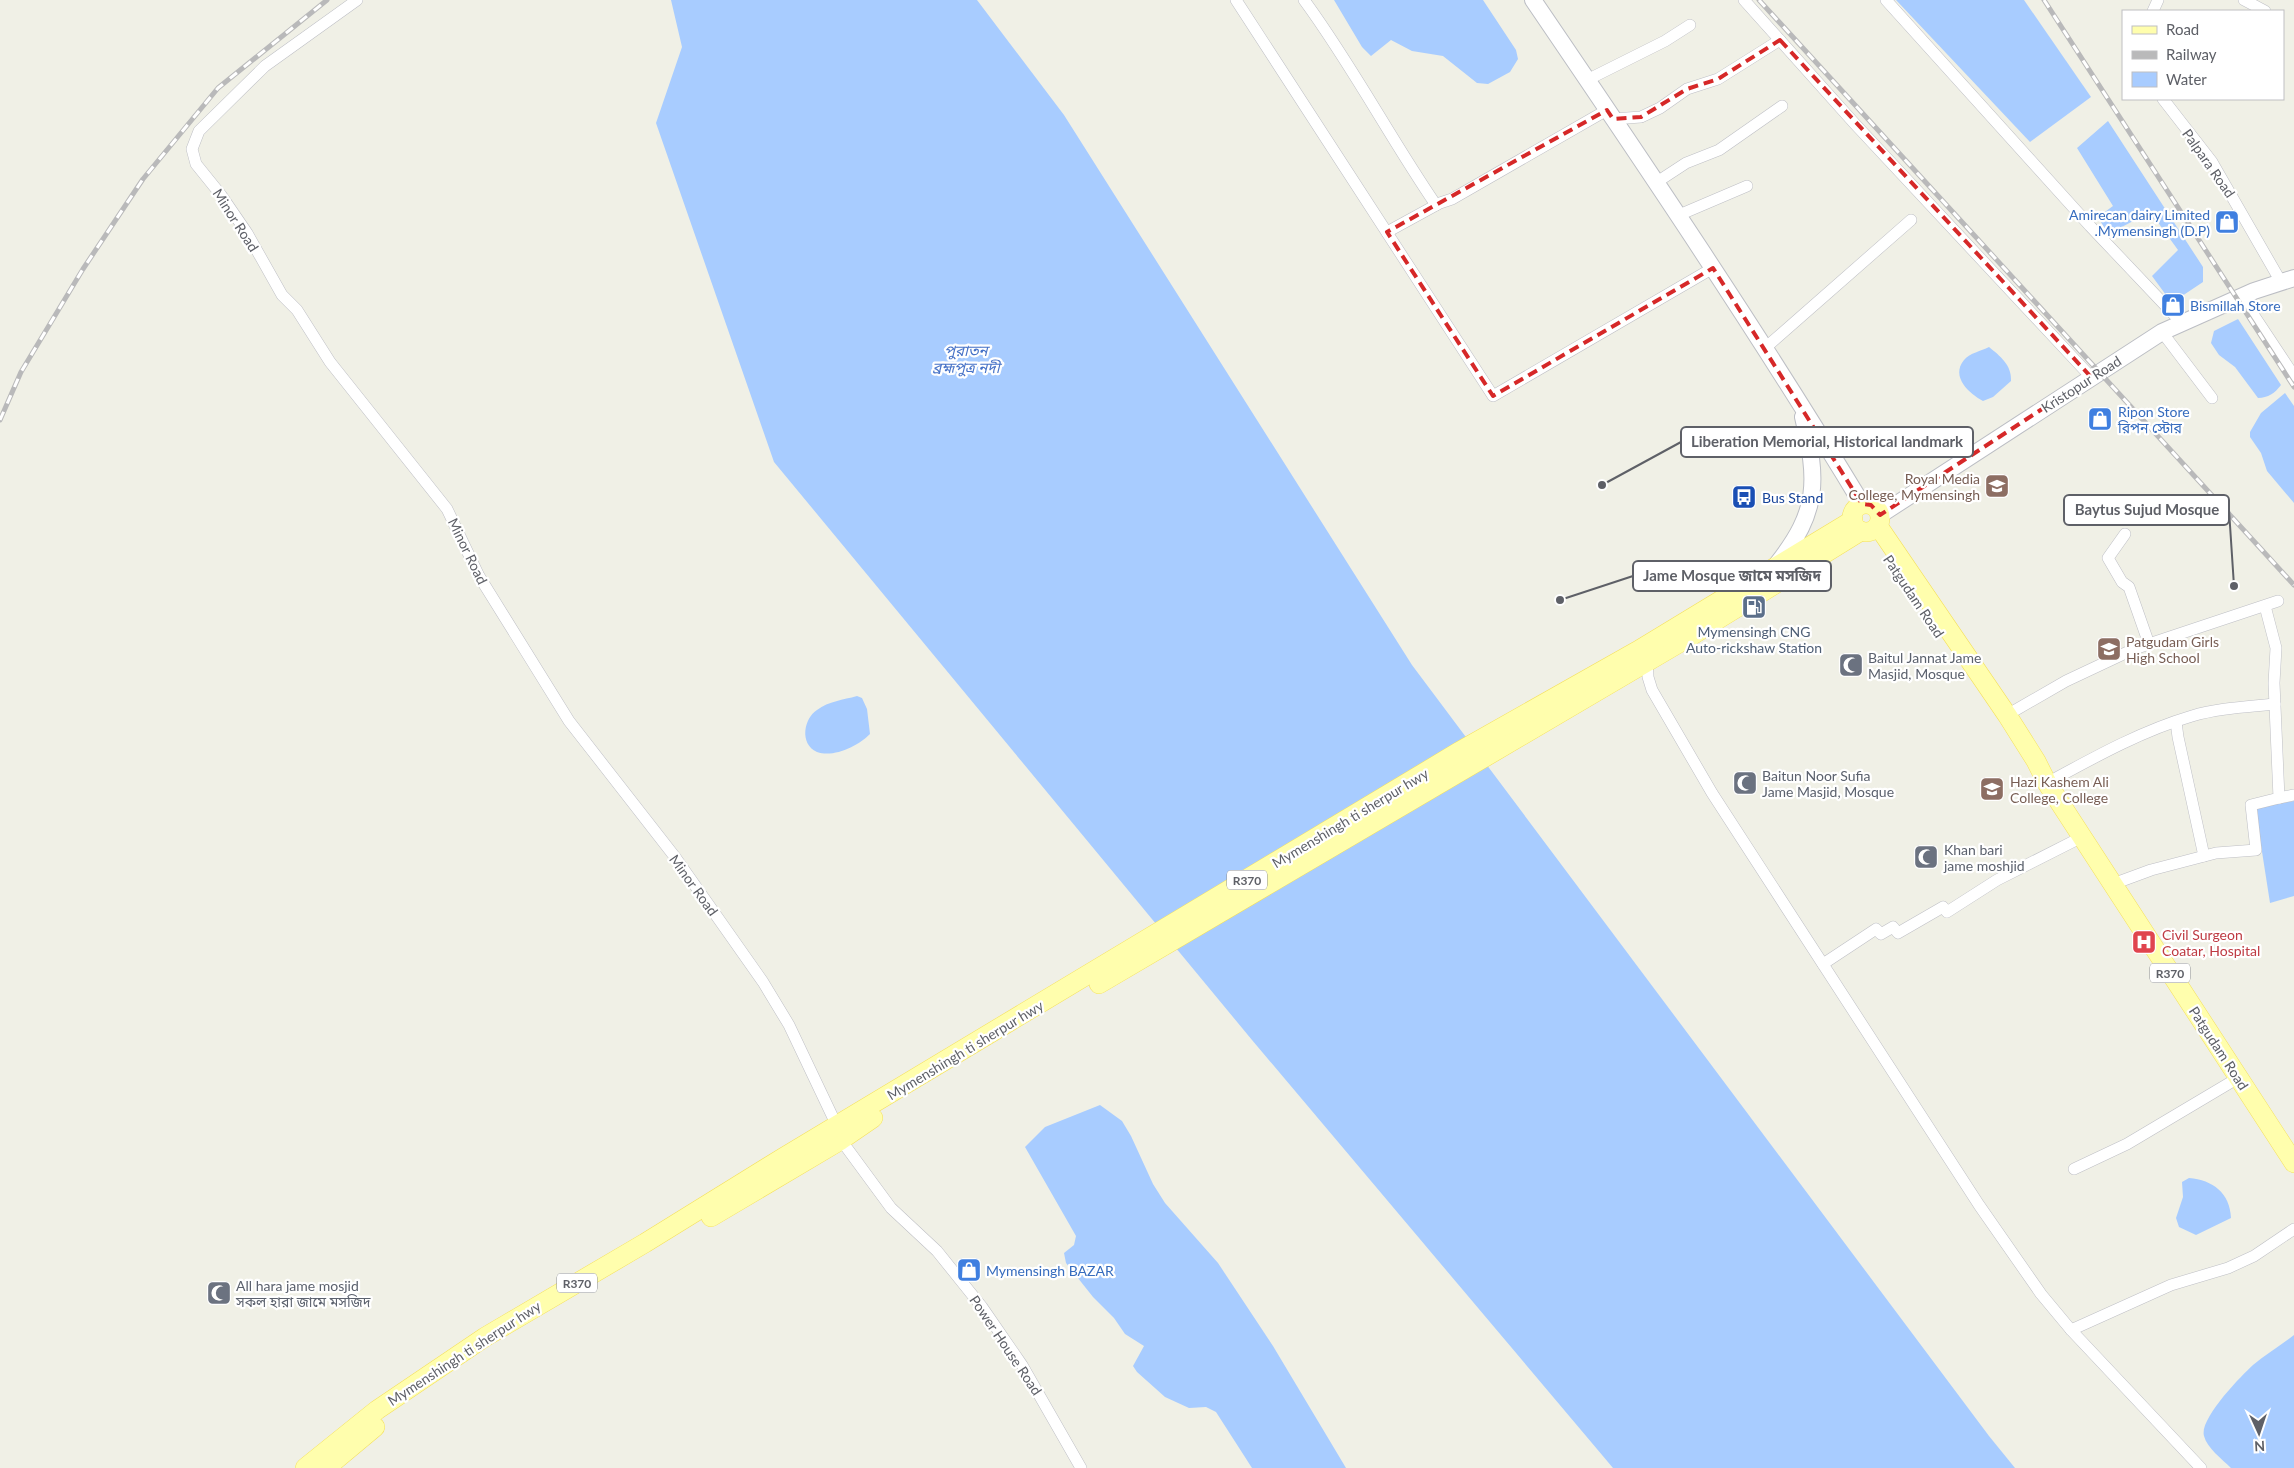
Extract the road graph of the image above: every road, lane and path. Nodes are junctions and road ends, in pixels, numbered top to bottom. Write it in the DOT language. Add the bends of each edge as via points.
graph roads {
  1 [pos="357,0"];
  2 [pos="1236,0"];
  3 [pos="1304,0"];
  4 [pos="1532,0"];
  5 [pos="1744,0"];
  6 [pos="1886,0"];
  7 [pos="2244,0"];
  8 [pos="2263,10"];
  9 [pos="1690,25"];
  10 [pos="1780,40"];
  11 [pos="1587,80"];
  12 [pos="2164,100"];
  13 [pos="1782,106"];
  14 [pos="1610,114"];
  15 [pos="1656,182"];
  16 [pos="1747,186"];
  17 [pos="1436,205"];
  18 [pos="1679,215"];
  19 [pos="1911,220"];
  20 [pos="1387,232"];
  21 [pos="1713,268"];
  22 [pos="2288,280"];
  23 [pos="2241,296"];
  24 [pos="2181,322"];
  25 [pos="2162,332"];
  26 [pos="1764,349"];
  27 [pos="2294,376"];
  28 [pos="2091,377"];
  29 [pos="2212,398"];
  30 [pos="1800,402"];
  31 [pos="1867,521"];
  32 [pos="2125,534"];
  33 [pos="1777,565"];
  34 [pos="2278,601"];
  35 [pos="2265,606"];
  36 [pos="2149,644"];
  37 [pos="1643,658"];
  38 [pos="2275,704"];
  39 [pos="2007,715"];
  40 [pos="2176,722"];
  41 [pos="2047,783"];
  42 [pos="2294,795"];
  43 [pos="2279,798"];
  44 [pos="2082,837"];
  45 [pos="2204,856"];
  46 [pos="2113,884"];
  47 [pos="1824,964"];
  48 [pos="2238,1078"];
  49 [pos="839,1133"];
  50 [pos="2294,1162"];
  51 [pos="2074,1169"];
  52 [pos="2294,1229"];
  53 [pos="2071,1330"];
  54 [pos="305,1468"];
  55 [pos="326,1468"];
  56 [pos="1081,1468"];
  57 [pos="2201,1468"];
  1 -- 49 [label="street, Minor Road" via="265,66 199,131 192,149 196,164 248,233 282,295 297,310 330,362 447,509 479,576 569,721 675,857 763,982 789,1025"];
  2 -- 20 [label="street"];
  3 -- 17 [label="street"];
  4 -- 11 [label="main road"];
  5 -- 10 [label="street"];
  6 -- 24 [label="street"];
  7 -- 8 [label="street"];
  9 -- 11 [label="street"];
  10 -- 14 [label="street" via="1718,79 1687,89 1660,108 1640,117"];
  10 -- 28 [label="street"];
  11 -- 14 [label="main road"];
  12 -- 22 [label="street, Palpara Road" via="2212,162"];
  13 -- 15 [label="street" via="1719,150 1686,163"];
  14 -- 15 [label="main road"];
  14 -- 17 [label="street"];
  15 -- 18 [label="main road"];
  16 -- 18 [label="street"];
  17 -- 20 [label="street"];
  18 -- 21 [label="main road"];
  19 -- 26 [label="street"];
  20 -- 21 [label="street" via="1493,396"];
  21 -- 26 [label="main road"];
  22 -- 23 [label="main road, Kristopur Road"];
  23 -- 24 [label="main road, Kristopur Road"];
  23 -- 27 [label="street"];
  24 -- 25 [label="main road, Kristopur Road"];
  25 -- 28 [label="main road, Kristopur Road"];
  25 -- 29 [label="street"];
  26 -- 30 [label="main road"];
  28 -- 31 [label="main road, Kristopur Road"];
  30 -- 31 [label="main road"];
  30 -- 33 [label="main road" via="1811,457 1812,493 1800,532"];
  31 -- 33 [label="main road, Kristopur Road"];
  31 -- 37 [label="main road, Kristopur Road"];
  31 -- 39 [label="main road, Patgudam Road / R370"];
  31 -- 41 [label="main road, Patgudam Road / R370" via="2029,765"];
  32 -- 36 [label="street" via="2108,558 2122,582 2129,587"];
  33 -- 37 [label="main road, Kristopur Road"];
  34 -- 35 [label="street"];
  35 -- 36 [label="street"];
  35 -- 38 [label="street" via="2276,648"];
  36 -- 39 [label="street" via="2066,681"];
  37 -- 47 [label="street" via="1652,690 1712,793"];
  37 -- 49 [label="main road, Mymenshingh ti sherpur hwy / R370"];
  38 -- 40 [label="street" via="2223,709"];
  38 -- 43 [label="street"];
  39 -- 41 [label="main road, Patgudam Road / R370"];
  40 -- 41 [label="street" via="2114,747"];
  40 -- 45 [label="street"];
  41 -- 44 [label="main road, Patgudam Road / R370"];
  42 -- 43 [label="street"];
  43 -- 45 [label="street" via="2251,805 2256,850"];
  44 -- 46 [label="main road, Patgudam Road / R370"];
  44 -- 47 [label="street" via="1997,880 1947,912 1942,907 1898,932 1893,927 1881,934 1876,928"];
  45 -- 46 [label="street"];
  46 -- 48 [label="main road, Patgudam Road / R370"];
  47 -- 53 [label="street" via="1978,1205 2041,1294"];
  48 -- 50 [label="main road, Patgudam Road / R370"];
  48 -- 51 [label="street" via="2127,1144"];
  49 -- 54 [label="main road, Mymenshingh ti sherpur hwy / R370" via="484,1337 376,1410"];
  49 -- 55 [label="main road, Mymenshingh ti sherpur hwy / R370" via="403,1403"];
  49 -- 56 [label="street, Power House Road" via="890,1208 937,1251 982,1307 1022,1365"];
  52 -- 53 [label="street" via="2254,1256 2228,1268 2171,1285"];
  53 -- 57 [label="street"];
}
